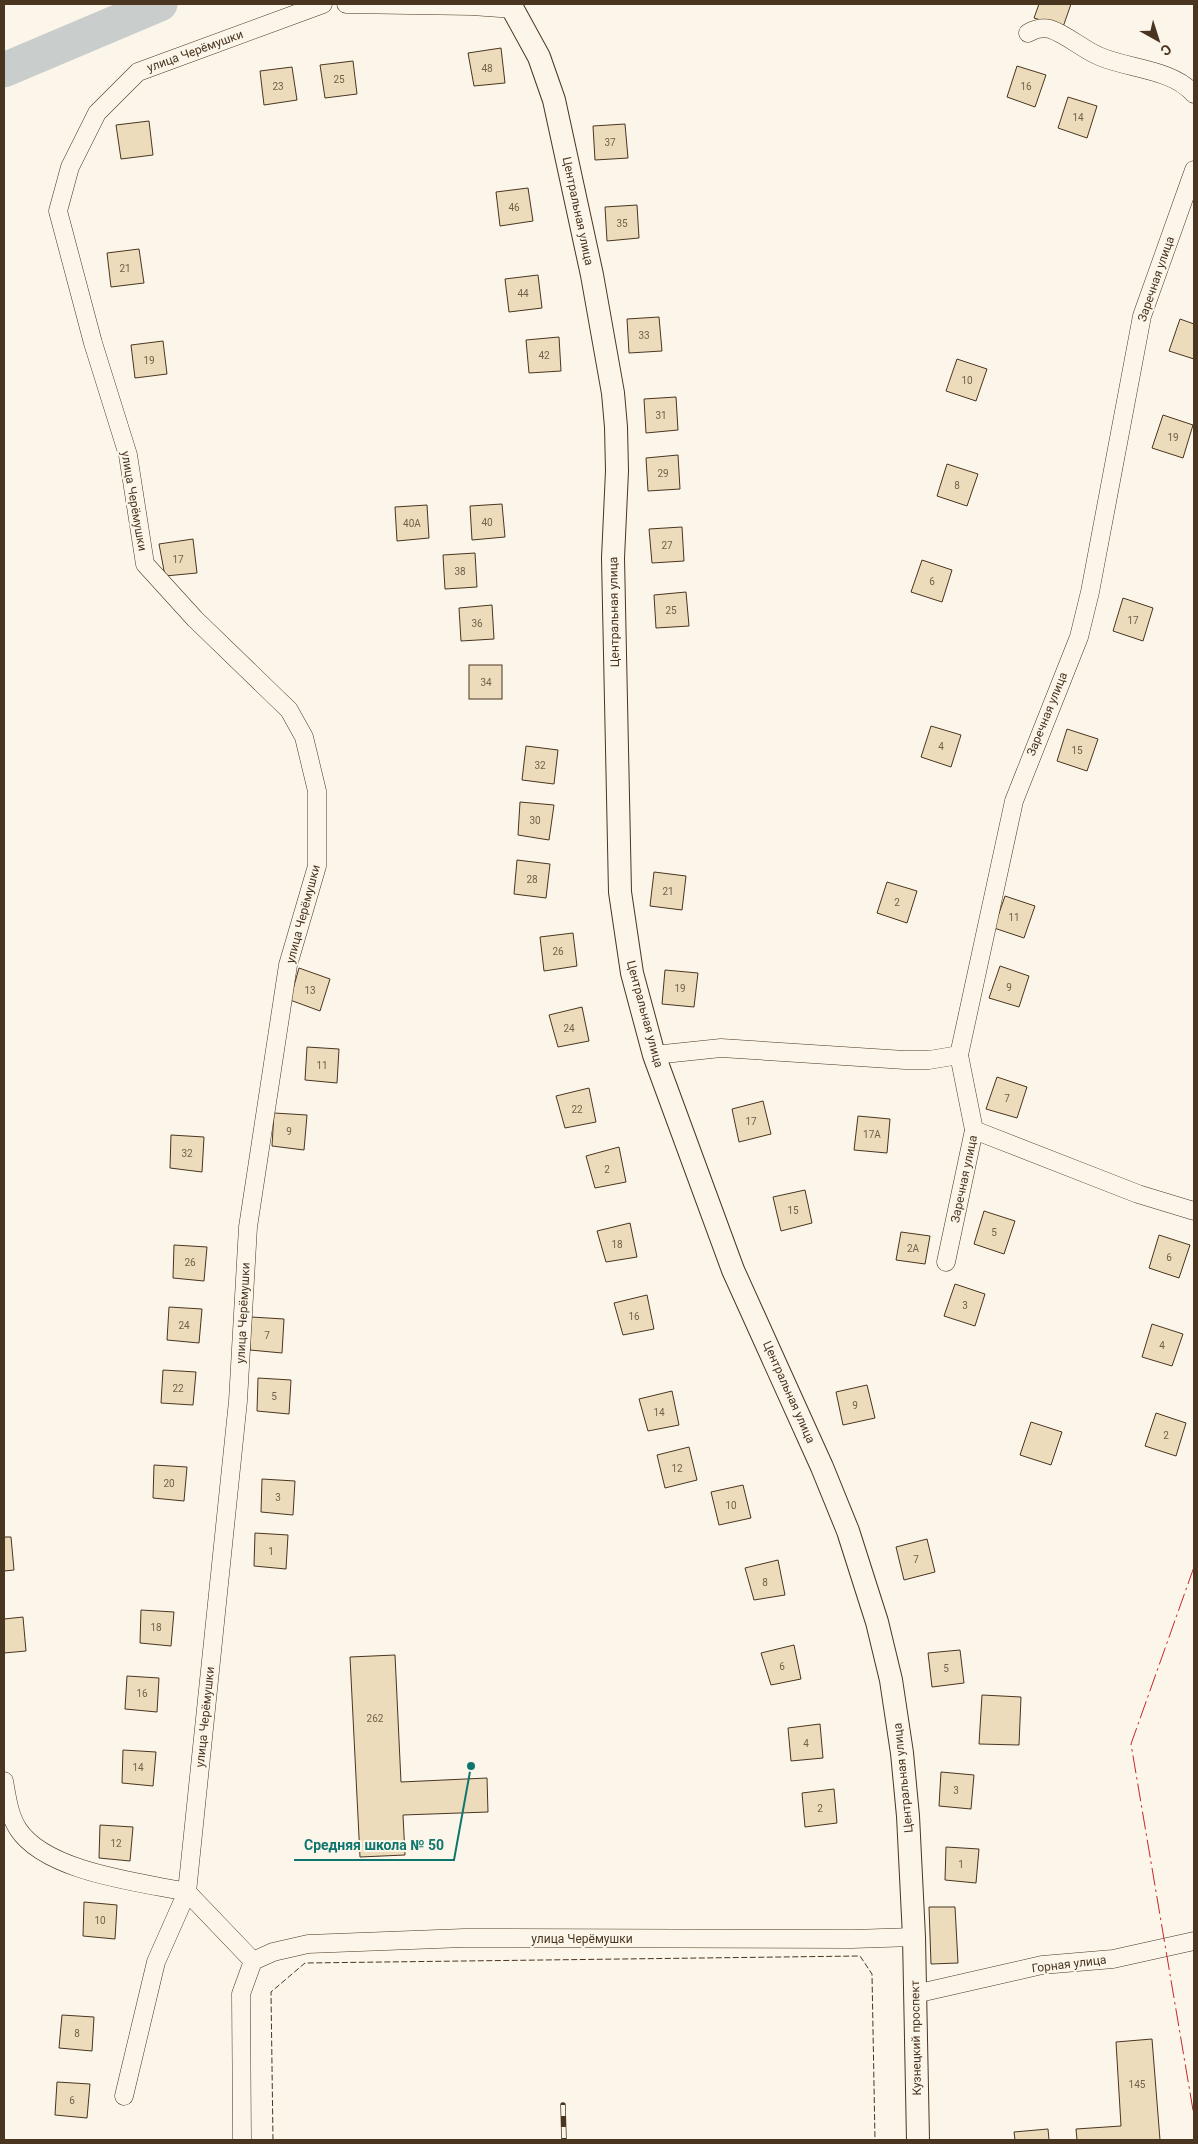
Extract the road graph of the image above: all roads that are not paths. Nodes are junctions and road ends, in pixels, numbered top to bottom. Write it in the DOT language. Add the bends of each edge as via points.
graph roads {
  1 [pos="323,4"];
  2 [pos="346,4"];
  3 [pos="512,6"];
  4 [pos="1028,33"];
  5 [pos="1194,94"];
  6 [pos="1194,170"];
  7 [pos="654,1055"];
  8 [pos="959,1055"];
  9 [pos="974,1130"];
  10 [pos="1194,1211"];
  11 [pos="946,1262"];
  12 [pos="4,1782"];
  13 [pos="187,1892"];
  14 [pos="914,1937"];
  15 [pos="1194,1941"];
  16 [pos="253,1960"];
  17 [pos="915,1994"];
  18 [pos="124,2096"];
  19 [pos="242,2140"];
  20 [pos="918,2140"];
  1 -- 13 [label="street, улица Черёмушки" via="138,72 98,113 70,167 58,211 93,343 128,454 145,564 195,619 289,710 304,737 317,791 317,866 288,965 248,1227 238,1400"];
  2 -- 3 [label="street"];
  3 -- 7 [label="street, Центральная улица" via="539,58 554,100 592,275 613,393 617,470 613,558 620,892 632,973"];
  4 -- 5 [label="street" via="1038,28 1050,29 1099,56 1173,80"];
  6 -- 8 [label="street, Заречная улица" via="1142,316 1079,637 1014,801"];
  7 -- 8 [label="street" via="721,1048 904,1060"];
  7 -- 14 [label="street, Центральная улица" via="733,1270 840,1512 877,1622 891,1680 902,1753"];
  8 -- 9 [label="street, Заречная улица"];
  9 -- 10 [label="street" via="1138,1194"];
  9 -- 11 [label="street, Заречная улица"];
  12 -- 13 [label="street" via="8,1807 18,1829 38,1850 81,1870"];
  13 -- 16 [label="street"];
  13 -- 18 [label="street, улица Черёмушки" via="156,1962"];
  14 -- 16 [label="street, улица Черёмушки" via="464,1938 308,1944"];
  14 -- 17 [label="street, Кузнецкий проспект"];
  15 -- 17 [label="street, Горная улица" via="1113,1959 1042,1965"];
  16 -- 19 [label="street" via="241,1994"];
  17 -- 20 [label="street, Кузнецкий проспект"];
}
